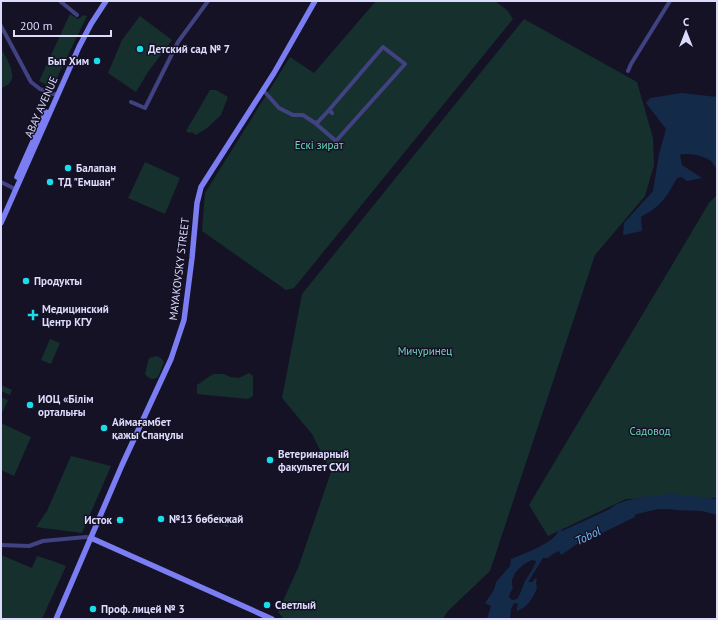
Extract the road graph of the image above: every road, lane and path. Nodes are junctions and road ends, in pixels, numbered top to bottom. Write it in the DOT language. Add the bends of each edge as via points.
graph roads {
  1 [pos="60,1"];
  2 [pos="102,1"];
  3 [pos="106,1"];
  4 [pos="208,1"];
  5 [pos="315,1"];
  6 [pos="670,1"];
  7 [pos="77,15"];
  8 [pos="1,26"];
  9 [pos="628,71"];
  10 [pos="263,90"];
  11 [pos="55,94"];
  12 [pos="131,102"];
  13 [pos="315,123"];
  14 [pos="1,182"];
  15 [pos="14,190"];
  16 [pos="1,214"];
  17 [pos="1,223"];
  18 [pos="90,538"];
  19 [pos="1,545"];
  20 [pos="56,619"];
  21 [pos="272,619"];
  1 -- 7 [label="street"];
  2 -- 11 [label="main road, ABAY AVENUE" via="79,39"];
  3 -- 11 [label="main road, ABAY AVENUE" via="91,24"];
  4 -- 12 [label="street" via="178,42 145,108"];
  5 -- 10 [label="main road, MAYAKOVSKY STREET"];
  6 -- 9 [label="street"];
  8 -- 11 [label="street" via="31,82 40,90"];
  10 -- 13 [label="street" via="279,108 293,115 303,115"];
  10 -- 18 [label="main road, MAYAKOVSKY STREET" via="201,186 184,320 171,359"];
  11 -- 15 [label="main road, ABAY AVENUE"];
  13 -- 13 [label="street" via="330,112 383,47 405,64 336,141"];
  14 -- 15 [label="street"];
  15 -- 16 [label="main road, ABAY AVENUE"];
  15 -- 17 [label="main road, ABAY AVENUE"];
  18 -- 19 [label="street" via="52,540 29,546"];
  18 -- 20 [label="main road, MAYAKOVSKY STREET"];
  18 -- 21 [label="main road"];
}
